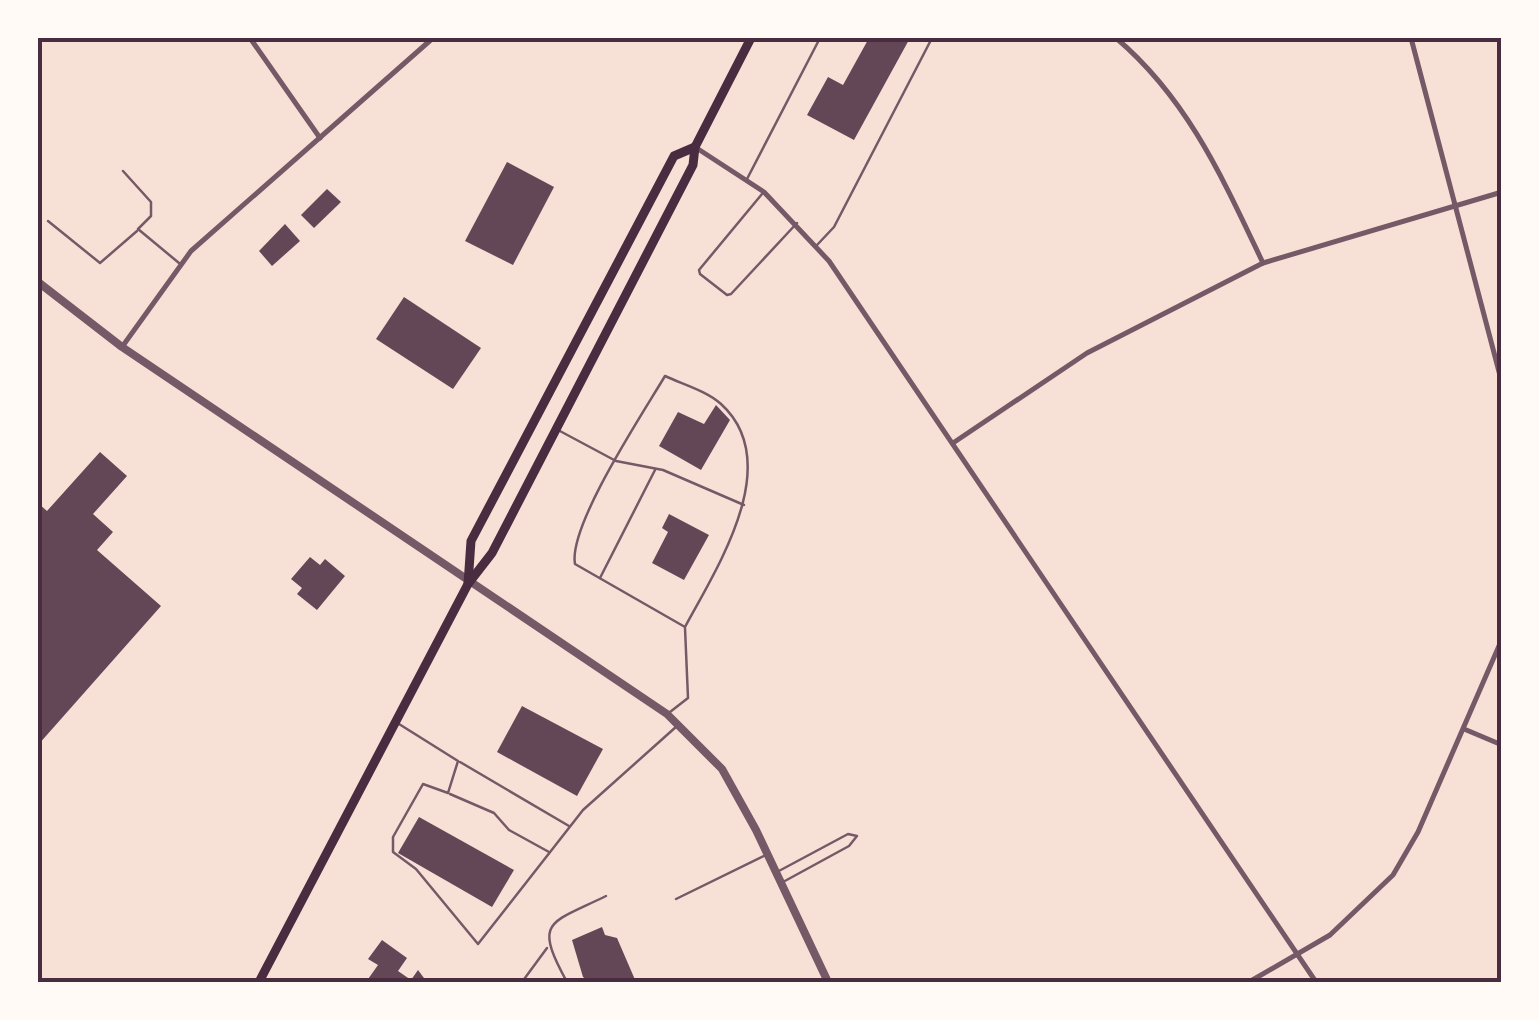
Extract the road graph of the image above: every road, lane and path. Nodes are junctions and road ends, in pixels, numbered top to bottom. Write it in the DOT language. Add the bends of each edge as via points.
graph roads {
  1 [pos="250,38"];
  2 [pos="432,38"];
  3 [pos="751,38"];
  4 [pos="820,38"];
  5 [pos="932,38"];
  6 [pos="1116,38"];
  7 [pos="1411,38"];
  8 [pos="320,138"];
  9 [pos="695,147"];
  10 [pos="123,170"];
  11 [pos="746,180"];
  12 [pos="764,192"];
  13 [pos="1502,192"];
  14 [pos="1455,204"];
  15 [pos="48,221"];
  16 [pos="797,223"];
  17 [pos="138,230"];
  18 [pos="816,245"];
  19 [pos="179,263"];
  20 [pos="1264,263"];
  21 [pos="39,286"];
  22 [pos="122,348"];
  23 [pos="1502,383"];
  24 [pos="557,429"];
  25 [pos="953,443"];
  26 [pos="616,461"];
  27 [pos="656,468"];
  28 [pos="745,505"];
  29 [pos="599,580"];
  30 [pos="468,584"];
  31 [pos="685,627"];
  32 [pos="1502,639"];
  33 [pos="667,714"];
  34 [pos="396,722"];
  35 [pos="678,725"];
  36 [pos="1464,728"];
  37 [pos="1502,745"];
  38 [pos="458,761"];
  39 [pos="448,793"];
  40 [pos="570,827"];
  41 [pos="550,852"];
  42 [pos="768,854"];
  43 [pos="776,872"];
  44 [pos="781,883"];
  45 [pos="606,896"];
  46 [pos="676,899"];
  47 [pos="548,947"];
  48 [pos="1296,956"];
  49 [pos="259,982"];
  50 [pos="522,982"];
  51 [pos="567,982"];
  52 [pos="828,982"];
  53 [pos="1250,982"];
  54 [pos="1316,982"];
  1 -- 8 [label="street"];
  2 -- 8 [label="street"];
  3 -- 9 [label="main road"];
  4 -- 11 [label="lane"];
  5 -- 18 [label="lane" via="834,227"];
  6 -- 20 [label="street" via="1203,138"];
  7 -- 14 [label="street"];
  8 -- 19 [label="street"];
  9 -- 11 [label="street"];
  9 -- 24 [label="main road" via="693,165"];
  9 -- 30 [label="main road" via="674,156 512,459 471,541"];
  10 -- 17 [label="lane" via="151,202 151,216"];
  11 -- 12 [label="street"];
  12 -- 16 [label="street"];
  12 -- 16 [label="lane" via="700,274 732,294"];
  13 -- 14 [label="street"];
  14 -- 20 [label="street"];
  14 -- 23 [label="street"];
  15 -- 17 [label="lane" via="100,263"];
  16 -- 18 [label="street"];
  17 -- 19 [label="lane"];
  18 -- 25 [label="street"];
  19 -- 22 [label="street"];
  20 -- 25 [label="street" via="1087,352"];
  21 -- 22 [label="street"];
  22 -- 30 [label="street"];
  24 -- 26 [label="lane"];
  24 -- 30 [label="main road" via="492,554"];
  25 -- 48 [label="street"];
  26 -- 27 [label="lane"];
  26 -- 28 [label="lane" via="665,376 721,403 741,432"];
  26 -- 29 [label="lane" via="573,552 575,564"];
  27 -- 28 [label="lane"];
  27 -- 29 [label="lane"];
  28 -- 31 [label="lane"];
  29 -- 31 [label="lane"];
  30 -- 33 [label="street"];
  30 -- 34 [label="main road"];
  31 -- 33 [label="lane" via="688,698"];
  32 -- 36 [label="street"];
  33 -- 35 [label="street"];
  34 -- 38 [label="lane"];
  34 -- 49 [label="main road"];
  35 -- 40 [label="lane"];
  35 -- 42 [label="street" via="722,769"];
  36 -- 37 [label="street"];
  36 -- 48 [label="street" via="1393,874 1330,935"];
  38 -- 39 [label="lane"];
  38 -- 40 [label="lane"];
  39 -- 41 [label="lane" via="494,813 509,830"];
  39 -- 41 [label="lane" via="422,784 393,837 392,852 416,870 478,944"];
  40 -- 41 [label="lane"];
  42 -- 43 [label="street"];
  42 -- 46 [label="lane"];
  43 -- 44 [label="street"];
  43 -- 44 [label="lane" via="848,834 856,836"];
  44 -- 52 [label="street"];
  45 -- 47 [label="lane" via="559,918"];
  47 -- 50 [label="lane"];
  47 -- 51 [label="lane"];
  48 -- 53 [label="street"];
  48 -- 54 [label="street"];
}
